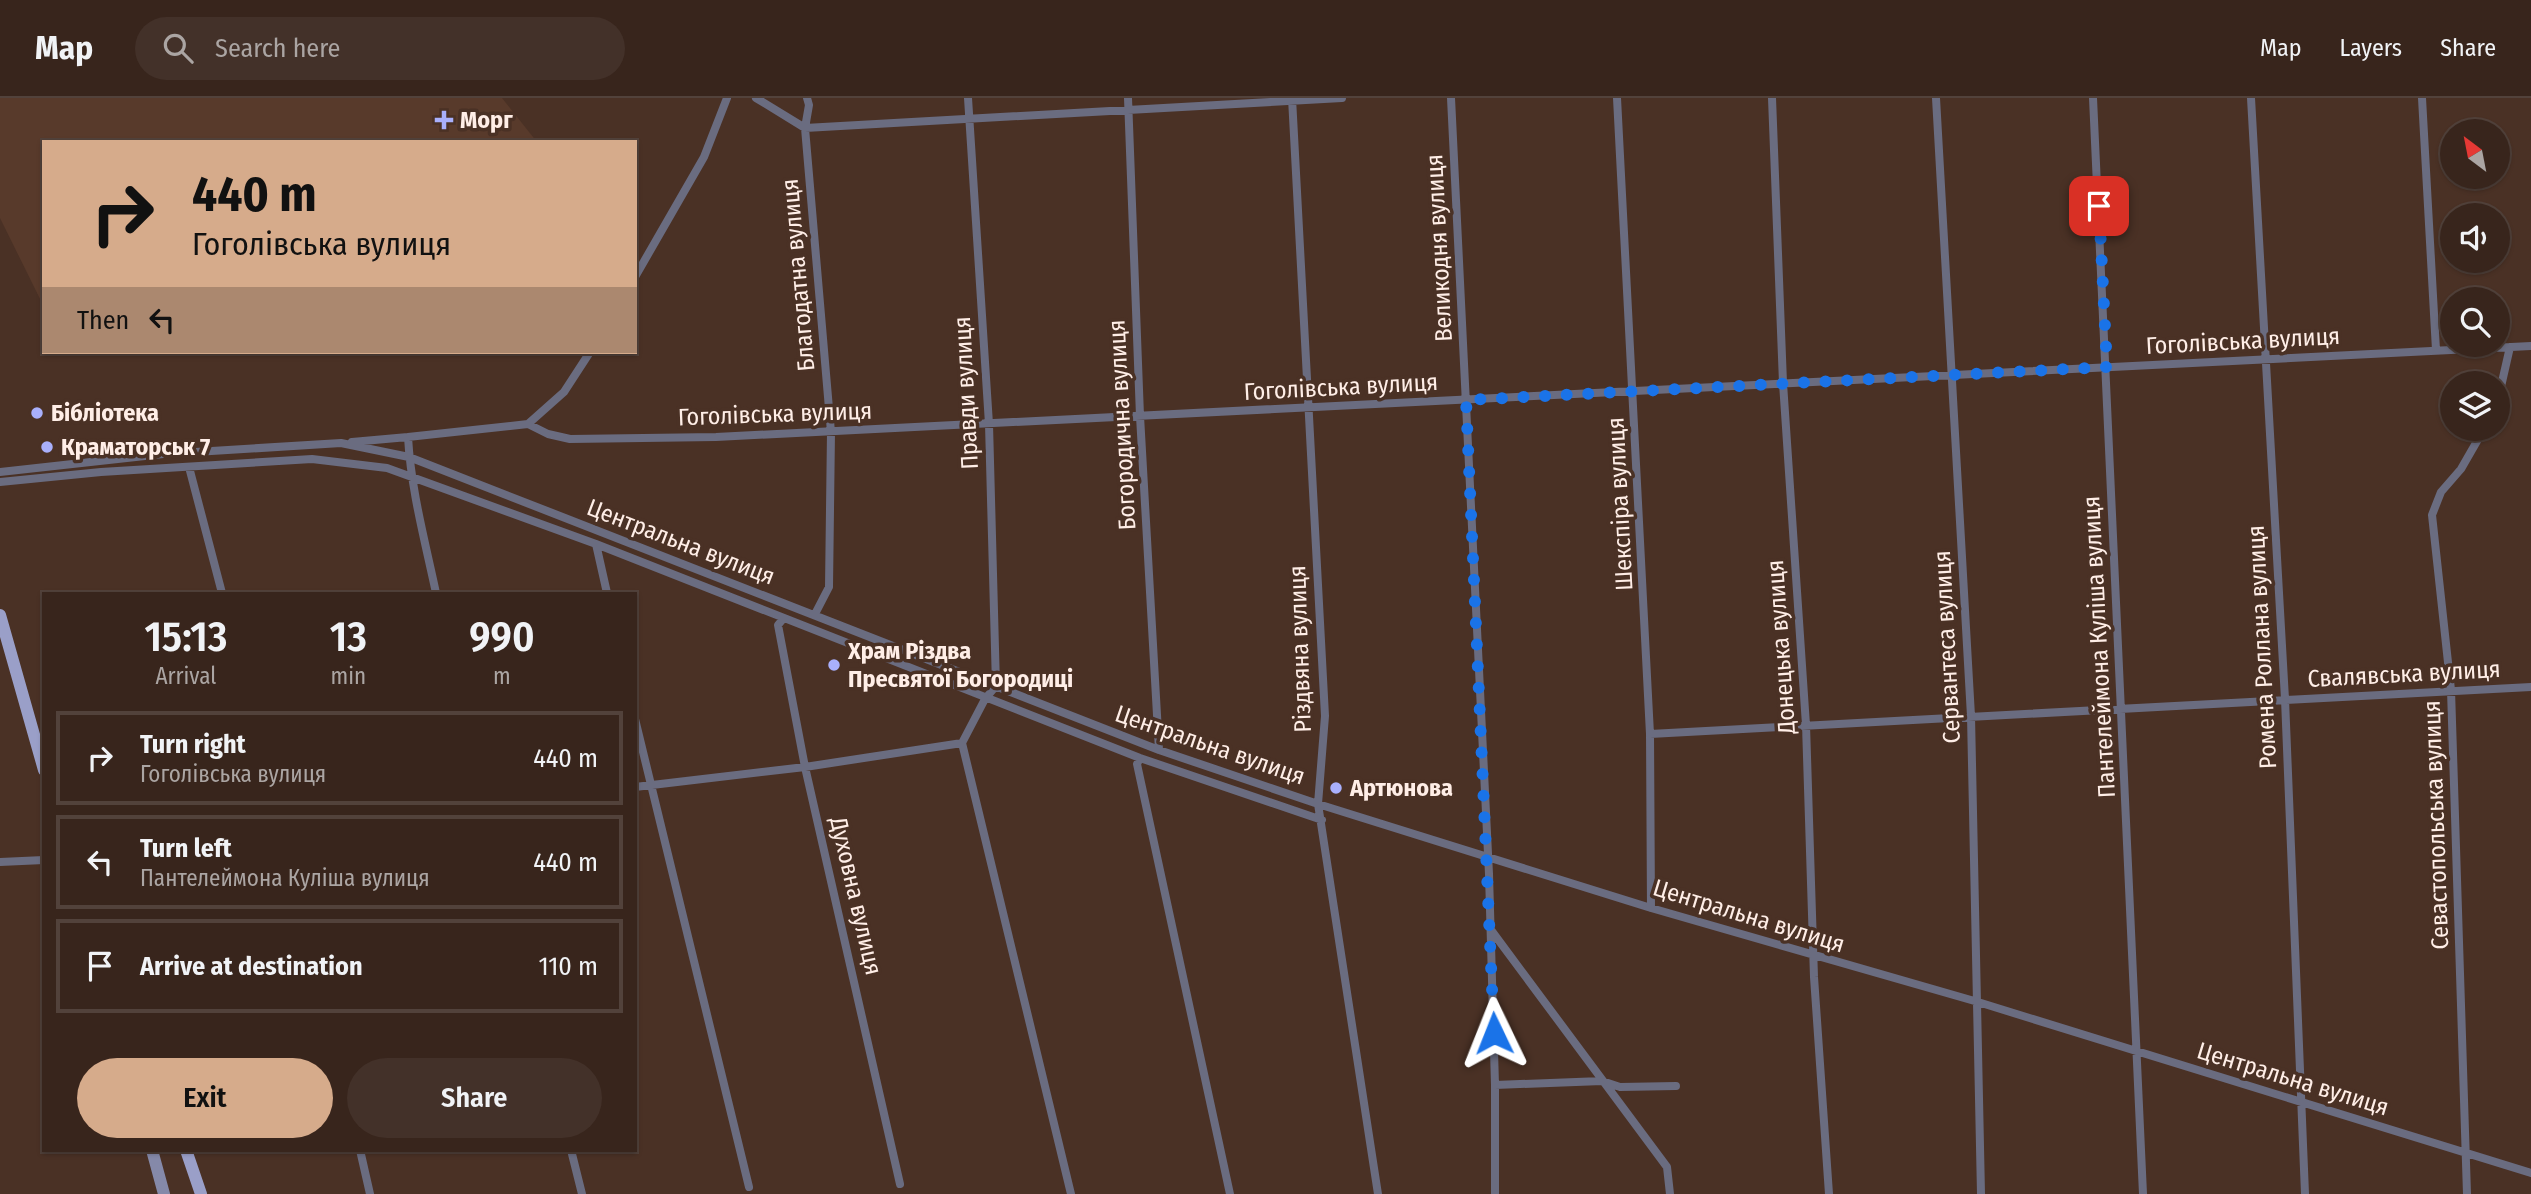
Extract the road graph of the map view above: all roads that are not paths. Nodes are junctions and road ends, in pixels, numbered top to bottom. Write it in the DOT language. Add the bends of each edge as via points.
graph roads {
  1 [pos="727,98"];
  2 [pos="756,98"];
  3 [pos="807,98"];
  4 [pos="968,98"];
  5 [pos="1128,98"];
  6 [pos="1342,98"];
  7 [pos="1451,98"];
  8 [pos="1617,98"];
  9 [pos="1772,98"];
  10 [pos="1937,98"];
  11 [pos="2093,98"];
  12 [pos="2252,98"];
  13 [pos="2422,98"];
  14 [pos="1292,99"];
  15 [pos="1129,110"];
  16 [pos="969,119"];
  17 [pos="805,128"];
  18 [pos="637,274"];
  19 [pos="2531,346"];
  20 [pos="2510,347"];
  21 [pos="2436,350"];
  22 [pos="2440,350"];
  23 [pos="589,354"];
  24 [pos="2265,359"];
  25 [pos="2107,367"];
  26 [pos="1951,375"];
  27 [pos="1783,383"];
  28 [pos="1634,391"];
  29 [pos="1466,400"];
  30 [pos="1308,407"];
  31 [pos="1140,416"];
  32 [pos="528,424"];
  33 [pos="989,424"];
  34 [pos="831,432"];
  35 [pos="408,437"];
  36 [pos="2477,441"];
  37 [pos="341,443"];
  38 [pos="409,457"];
  39 [pos="188,467"];
  40 [pos="0,472"];
  41 [pos="415,479"];
  42 [pos="0,482"];
  43 [pos="596,544"];
  44 [pos="222,592"];
  45 [pos="436,592"];
  46 [pos="607,592"];
  47 [pos="815,614"];
  48 [pos="0,615"];
  49 [pos="783,619"];
  50 [pos="996,686"];
  51 [pos="2531,687"];
  52 [pos="2451,690"];
  53 [pos="985,699"];
  54 [pos="2285,699"];
  55 [pos="2119,709"];
  56 [pos="1971,716"];
  57 [pos="1806,725"];
  58 [pos="637,728"];
  59 [pos="1650,734"];
  60 [pos="962,743"];
  61 [pos="1159,750"];
  62 [pos="1140,758"];
  63 [pos="42,763"];
  64 [pos="805,767"];
  65 [pos="650,785"];
  66 [pos="637,787"];
  67 [pos="1318,804"];
  68 [pos="1322,820"];
  69 [pos="1485,856"];
  70 [pos="42,860"];
  71 [pos="0,862"];
  72 [pos="1651,908"];
  73 [pos="1491,930"];
  74 [pos="1814,956"];
  75 [pos="1978,1002"];
  76 [pos="2135,1050"];
  77 [pos="1602,1081"];
  78 [pos="1495,1084"];
  79 [pos="1676,1086"];
  80 [pos="2299,1101"];
  81 [pos="153,1152"];
  82 [pos="187,1152"];
  83 [pos="360,1152"];
  84 [pos="572,1152"];
  85 [pos="2466,1152"];
  86 [pos="2531,1173"];
  87 [pos="900,1184"];
  88 [pos="749,1187"];
  89 [pos="164,1194"];
  90 [pos="201,1194"];
  91 [pos="370,1194"];
  92 [pos="582,1194"];
  93 [pos="1071,1194"];
  94 [pos="1230,1194"];
  95 [pos="1378,1194"];
  96 [pos="1495,1194"];
  97 [pos="1670,1194"];
  98 [pos="1829,1194"];
  99 [pos="1981,1194"];
  100 [pos="2143,1194"];
  101 [pos="2305,1194"];
  102 [pos="2467,1194"];
  1 -- 18 [label="street" via="704,157"];
  2 -- 17 [label="street"];
  3 -- 17 [label="street, Благодатна вулиця"];
  4 -- 16 [label="street, Правди вулиця"];
  5 -- 15 [label="street, Богородична вулиця"];
  6 -- 14 [label="street"];
  7 -- 29 [label="street, Великодня вулиця"];
  8 -- 28 [label="street, Шекспіра вулиця"];
  9 -- 27 [label="street, Донецька вулиця"];
  10 -- 26 [label="street, Сервантеса вулиця"];
  11 -- 25 [label="street, Пантелеймона Куліша вулиця"];
  12 -- 24 [label="street, Ромена Роллана вулиця"];
  13 -- 21 [label="street"];
  14 -- 15 [label="street"];
  14 -- 30 [label="street, Різдвяна вулиця"];
  15 -- 16 [label="street"];
  15 -- 31 [label="street, Богородична вулиця"];
  16 -- 17 [label="street"];
  16 -- 33 [label="street, Правди вулиця"];
  17 -- 34 [label="street, Благодатна вулиця"];
  19 -- 20 [label="street, Гоголівська вулиця"];
  21 -- 22 [label="street, Гоголівська вулиця"];
  21 -- 24 [label="street, Гоголівська вулиця"];
  23 -- 32 [label="street" via="564,393"];
  24 -- 25 [label="street, Гоголівська вулиця"];
  24 -- 54 [label="street, Ромена Роллана вулиця"];
  25 -- 26 [label="street, Гоголівська вулиця"];
  25 -- 55 [label="street, Пантелеймона Куліша вулиця"];
  26 -- 27 [label="street, Гоголівська вулиця"];
  26 -- 56 [label="street, Сервантеса вулиця"];
  27 -- 28 [label="street, Гоголівська вулиця"];
  27 -- 57 [label="street, Донецька вулиця"];
  28 -- 29 [label="street, Гоголівська вулиця"];
  28 -- 59 [label="street, Шекспіра вулиця"];
  29 -- 30 [label="street, Гоголівська вулиця"];
  29 -- 69 [label="street, Великодня вулиця"];
  30 -- 31 [label="street, Гоголівська вулиця"];
  30 -- 67 [label="street, Різдвяна вулиця" via="1325,716"];
  31 -- 33 [label="street, Гоголівська вулиця"];
  31 -- 61 [label="street, Богородична вулиця"];
  32 -- 34 [label="street, Гоголівська вулиця" via="570,439"];
  32 -- 35 [label="street, Гоголівська вулиця"];
  33 -- 34 [label="street, Гоголівська вулиця"];
  33 -- 50 [label="street, Правди вулиця"];
  34 -- 47 [label="street, Благодатна вулиця" via="829,587"];
  35 -- 37 [label="street, Гоголівська вулиця"];
  35 -- 38 [label="street"];
  36 -- 52 [label="street, Севастопольська вулиця" via="2441,492 2432,515"];
  37 -- 38 [label="street, Центральна вулиця"];
  37 -- 40 [label="street, Центральна вулиця" via="163,454"];
  38 -- 41 [label="street"];
  38 -- 47 [label="street, Центральна вулиця"];
  39 -- 41 [label="street, Центральна вулиця" via="312,459 387,468"];
  39 -- 42 [label="street, Центральна вулиця"];
  39 -- 44 [label="street"];
  41 -- 43 [label="street, Центральна вулиця"];
  41 -- 45 [label="street" via="415,500"];
  43 -- 46 [label="street"];
  43 -- 49 [label="street, Центральна вулиця"];
  47 -- 50 [label="street, Центральна вулиця"];
  48 -- 63 [label="main road"];
  49 -- 53 [label="street, Центральна вулиця"];
  49 -- 64 [label="street, Духовна вулиця" via="778,625"];
  50 -- 53 [label="street"];
  50 -- 61 [label="street, Центральна вулиця"];
  51 -- 52 [label="street, Свалявська вулиця"];
  52 -- 54 [label="street, Свалявська вулиця"];
  52 -- 85 [label="street, Севастопольська вулиця"];
  53 -- 60 [label="street"];
  53 -- 62 [label="street, Центральна вулиця"];
  54 -- 55 [label="street, Свалявська вулиця"];
  54 -- 80 [label="street, Ромена Роллана вулиця"];
  55 -- 56 [label="street, Свалявська вулиця"];
  55 -- 76 [label="street, Пантелеймона Куліша вулиця" via="2134,940"];
  56 -- 57 [label="street, Свалявська вулиця"];
  56 -- 75 [label="street, Сервантеса вулиця"];
  57 -- 59 [label="street, Свалявська вулиця"];
  57 -- 74 [label="street, Донецька вулиця"];
  58 -- 65 [label="street"];
  59 -- 72 [label="street, Шекспіра вулиця"];
  60 -- 64 [label="street"];
  60 -- 93 [label="street"];
  61 -- 67 [label="street, Центральна вулиця"];
  62 -- 68 [label="street, Центральна вулиця"];
  62 -- 94 [label="street" via="1137,764"];
  64 -- 65 [label="street"];
  64 -- 87 [label="street, Духовна вулиця"];
  65 -- 66 [label="street"];
  65 -- 88 [label="street"];
  67 -- 68 [label="street, Різдвяна вулиця"];
  67 -- 69 [label="street, Центральна вулиця"];
  68 -- 95 [label="street, Різдвяна вулиця"];
  69 -- 72 [label="street, Центральна вулиця"];
  69 -- 73 [label="street, Великодня вулиця"];
  70 -- 71 [label="street"];
  72 -- 74 [label="street, Центральна вулиця"];
  73 -- 77 [label="street"];
  73 -- 78 [label="street, Великодня вулиця"];
  74 -- 75 [label="street, Центральна вулиця"];
  74 -- 98 [label="street, Донецька вулиця"];
  75 -- 76 [label="street, Центральна вулиця"];
  75 -- 99 [label="street, Сервантеса вулиця"];
  76 -- 80 [label="street, Центральна вулиця"];
  76 -- 100 [label="street, Пантелеймона Куліша вулиця"];
  77 -- 78 [label="street"];
  77 -- 79 [label="street" via="1620,1087"];
  77 -- 97 [label="street" via="1667,1167"];
  78 -- 96 [label="street, Великодня вулиця"];
  80 -- 85 [label="street, Центральна вулиця"];
  80 -- 101 [label="street, Ромена Роллана вулиця"];
  81 -- 89 [label="street"];
  82 -- 90 [label="main road"];
  83 -- 91 [label="street"];
  84 -- 92 [label="street"];
  85 -- 86 [label="street, Центральна вулиця"];
  85 -- 102 [label="street, Севастопольська вулиця"];
}
